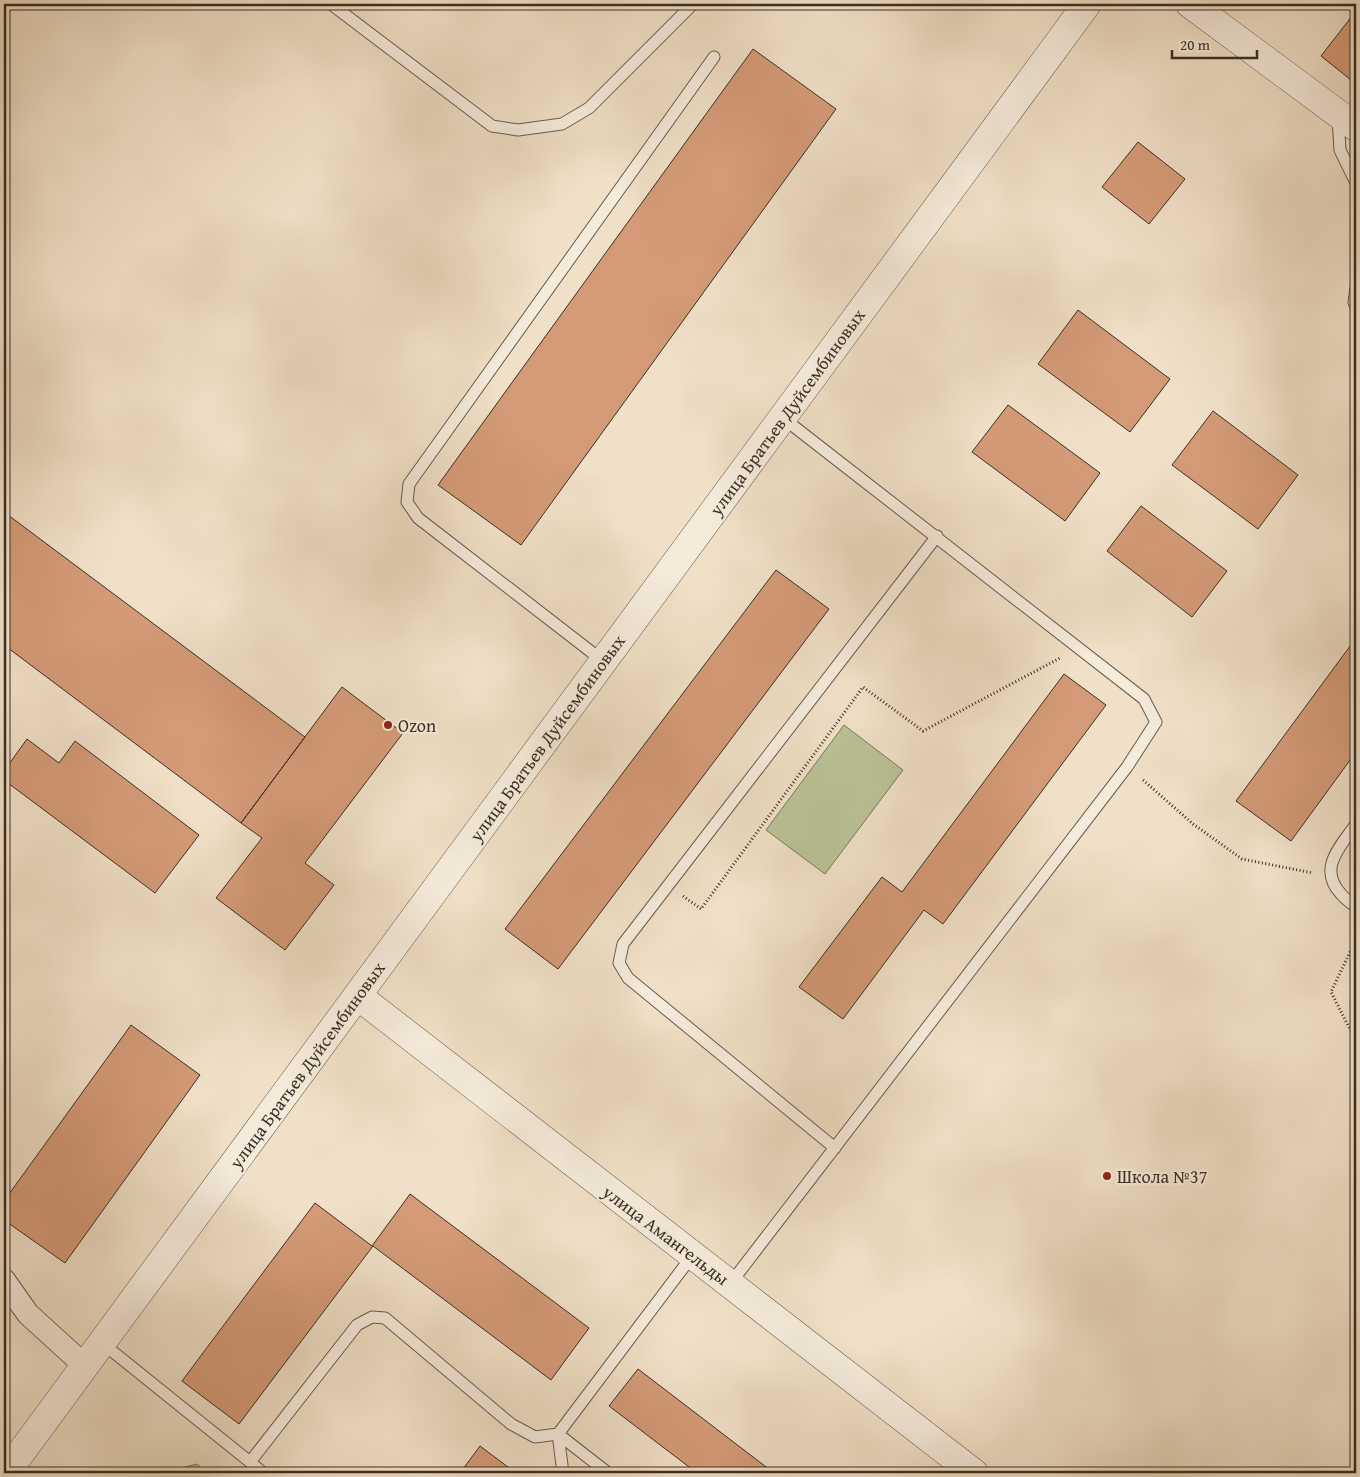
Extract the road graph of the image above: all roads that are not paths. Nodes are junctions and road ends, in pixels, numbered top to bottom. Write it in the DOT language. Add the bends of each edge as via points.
graph roads {
  1 [pos="331,4"];
  2 [pos="693,4"];
  3 [pos="1087,4"];
  4 [pos="1190,4"];
  5 [pos="714,57"];
  6 [pos="1347,120"];
  7 [pos="1356,183"];
  8 [pos="1356,288"];
  9 [pos="1356,307"];
  10 [pos="784,418"];
  11 [pos="936,536"];
  12 [pos="603,662"];
  13 [pos="1356,824"];
  14 [pos="1356,907"];
  15 [pos="358,996"];
  16 [pos="835,1148"];
  17 [pos="692,1256"];
  18 [pos="730,1284"];
  19 [pos="5,1285"];
  20 [pos="102,1344"];
  21 [pos="84,1365"];
  22 [pos="558,1434"];
  23 [pos="250,1462"];
  24 [pos="6,1473"];
  25 [pos="263,1473"];
  26 [pos="563,1473"];
  27 [pos="608,1473"];
  28 [pos="974,1473"];
  1 -- 2 [label="lane" via="492,126 518,130 562,124 589,108"];
  3 -- 10 [label="street, улица Братьев Дуйсембиновых"];
  4 -- 6 [label="street"];
  5 -- 12 [label="lane" via="409,484 407,502 418,518"];
  6 -- 7 [label="lane" via="1340,150"];
  8 -- 9 [label="lane"];
  10 -- 11 [label="lane"];
  10 -- 12 [label="street, улица Братьев Дуйсембиновых"];
  11 -- 16 [label="lane" via="624,944 618,963 628,978"];
  11 -- 16 [label="lane" via="1144,699 1156,722 1128,767"];
  12 -- 15 [label="street, улица Братьев Дуйсембиновых"];
  13 -- 14 [label="lane" via="1332,859 1330,876 1340,894"];
  15 -- 17 [label="street, улица Амангельды"];
  15 -- 20 [label="street, улица Братьев Дуйсембиновых"];
  16 -- 18 [label="lane"];
  17 -- 18 [label="street, улица Амангельды"];
  17 -- 22 [label="lane"];
  18 -- 28 [label="street, улица Амангельды"];
  19 -- 21 [label="street" via="28,1314"];
  20 -- 21 [label="street, улица Братьев Дуйсембиновых"];
  20 -- 23 [label="lane"];
  21 -- 24 [label="street, улица Братьев Дуйсембиновых"];
  22 -- 23 [label="lane" via="535,1437 511,1424 385,1318 372,1316 357,1325"];
  22 -- 26 [label="lane"];
  22 -- 27 [label="lane"];
  23 -- 25 [label="lane"];
}
